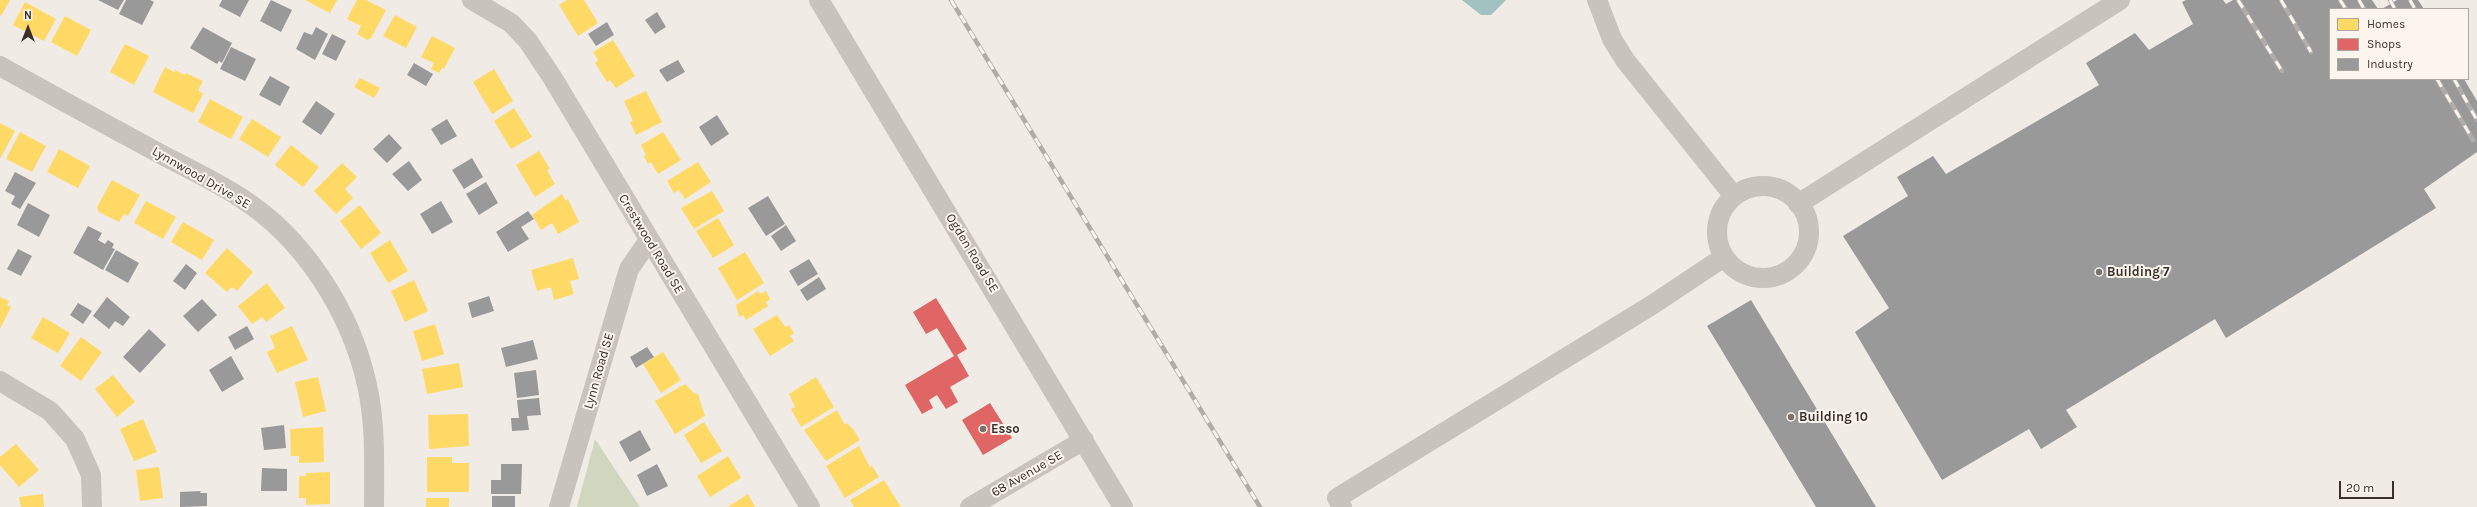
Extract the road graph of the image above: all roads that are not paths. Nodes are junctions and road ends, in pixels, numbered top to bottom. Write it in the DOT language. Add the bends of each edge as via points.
graph roads {
  1 [pos="472,0"];
  2 [pos="819,0"];
  3 [pos="1597,0"];
  4 [pos="2120,0"];
  5 [pos="0,66"];
  6 [pos="1734,196"];
  7 [pos="1798,204"];
  8 [pos="649,240"];
  9 [pos="1724,257"];
  10 [pos="0,381"];
  11 [pos="1084,440"];
  12 [pos="1339,503"];
  13 [pos="92,507"];
  14 [pos="374,507"];
  15 [pos="559,507"];
  16 [pos="810,507"];
  17 [pos="970,507"];
  18 [pos="1123,507"];
  1 -- 8 [label="street, Crestwood Road SE" via="511,23 528,41"];
  2 -- 11 [label="street, Ogden Road SE"];
  3 -- 6 [label="street" via="1612,40 1625,60"];
  4 -- 7 [label="street"];
  5 -- 14 [label="street, Lynnwood Drive SE" via="242,198 296,246 339,308 360,358 368,390 374,437"];
  6 -- 7 [label="street" via="1750,188 1764,186 1779,189"];
  6 -- 9 [label="street" via="1725,205 1718,219 1717,235"];
  7 -- 9 [label="street" via="1807,220 1809,235 1806,249 1788,271 1773,277 1757,278 1742,273"];
  8 -- 15 [label="street, Lynn Road SE" via="629,269"];
  8 -- 16 [label="street, Crestwood Road SE"];
  9 -- 12 [label="street"];
  10 -- 13 [label="street" via="50,411 75,439 91,475"];
  11 -- 17 [label="street, 68 Avenue SE"];
  11 -- 18 [label="street, Ogden Road SE"];
}
